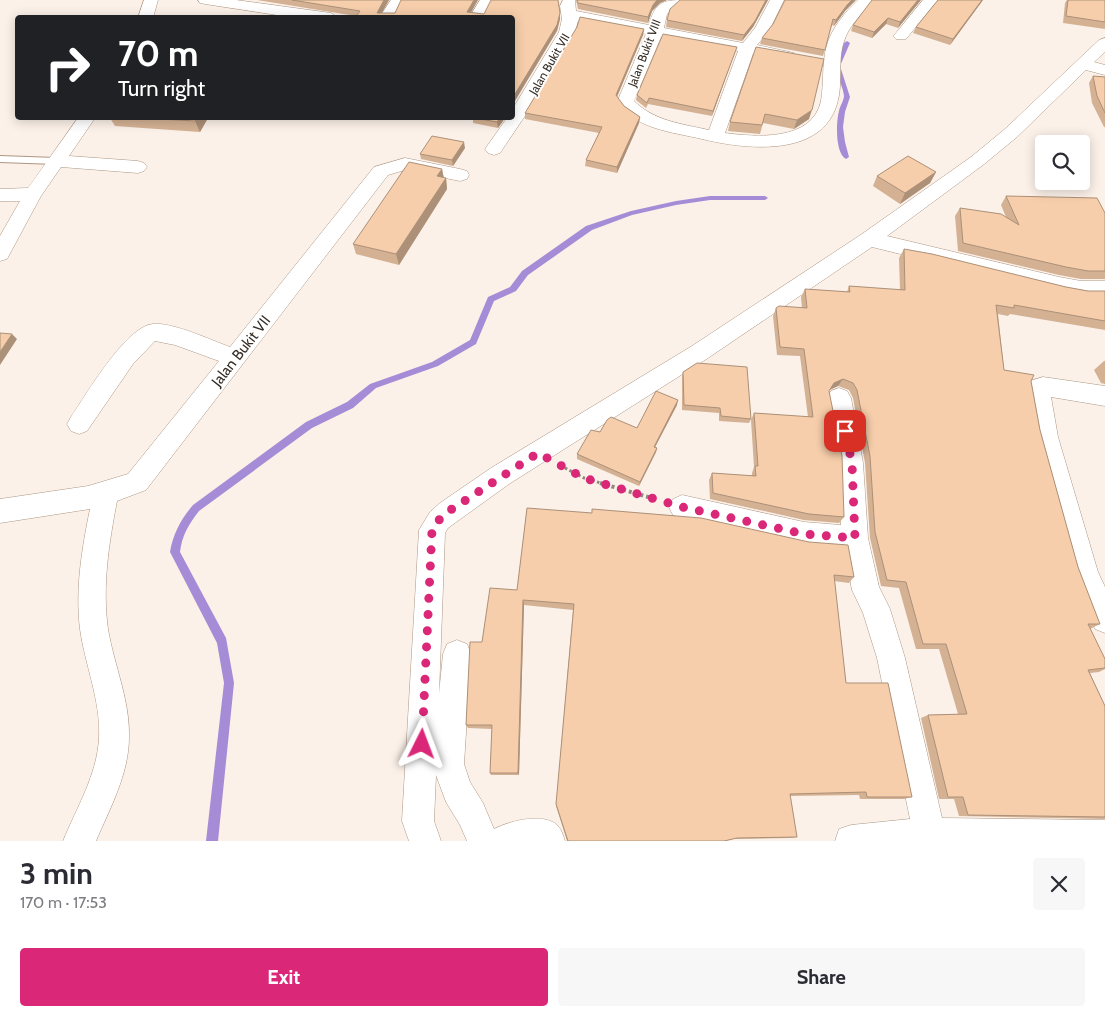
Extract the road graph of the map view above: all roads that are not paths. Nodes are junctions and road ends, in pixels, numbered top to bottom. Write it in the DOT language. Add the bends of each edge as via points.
graph roads {
  1 [pos="151,0"];
  2 [pos="205,0"];
  3 [pos="398,0"];
  4 [pos="487,0"];
  5 [pos="676,0"];
  6 [pos="777,0"];
  7 [pos="866,0"];
  8 [pos="931,0"];
  9 [pos="570,8"];
  10 [pos="146,15"];
  11 [pos="310,15"];
  12 [pos="388,15"];
  13 [pos="478,15"];
  14 [pos="655,32"];
  15 [pos="901,36"];
  16 [pos="1105,43"];
  17 [pos="747,48"];
  18 [pos="832,64"];
  19 [pos="1082,64"];
  20 [pos="1105,70"];
  21 [pos="515,118"];
  22 [pos="85,120"];
  23 [pos="514,120"];
  24 [pos="715,136"];
  25 [pos="494,149"];
  26 [pos="0,159"];
  27 [pos="56,161"];
  28 [pos="138,167"];
  29 [pos="460,175"];
  30 [pos="33,194"];
  31 [pos="0,196"];
  32 [pos="869,239"];
  33 [pos="2,247"];
  34 [pos="1105,289"];
  35 [pos="236,358"];
  36 [pos="1105,396"];
  37 [pos="839,398"];
  38 [pos="79,424"];
  39 [pos="106,494"];
  40 [pos="682,507"];
  41 [pos="0,511"];
  42 [pos="855,538"];
  43 [pos="1105,620"];
  44 [pos="457,654"];
  45 [pos="929,834"];
  46 [pos="1105,836"];
  47 [pos="79,841"];
  48 [pos="425,841"];
  49 [pos="483,841"];
  50 [pos="505,841"];
  51 [pos="550,841"];
  52 [pos="851,841"];
  1 -- 10 [label="street"];
  2 -- 11 [label="street"];
  3 -- 12 [label="street"];
  4 -- 13 [label="street"];
  5 -- 14 [label="street, Jalan Bukit VIII" via="660,12"];
  6 -- 17 [label="street" via="762,29"];
  7 -- 18 [label="street" via="838,34"];
  8 -- 15 [label="street"];
  9 -- 14 [label="street"];
  9 -- 21 [label="street, Jalan Bukit VII" via="568,32"];
  14 -- 17 [label="street"];
  14 -- 24 [label="street, Jalan Bukit VIII" via="625,102 633,111 656,123"];
  16 -- 19 [label="street"];
  17 -- 18 [label="street"];
  17 -- 24 [label="street"];
  18 -- 24 [label="street" via="828,105 820,122 809,131 759,142"];
  19 -- 20 [label="street"];
  19 -- 32 [label="street" via="1011,133 977,161"];
  22 -- 27 [label="street"];
  23 -- 25 [label="street, Jalan Bukit VII"];
  26 -- 27 [label="lane"];
  27 -- 28 [label="street"];
  27 -- 30 [label="street"];
  29 -- 35 [label="street, Jalan Bukit VII" via="405,164 381,171"];
  30 -- 31 [label="street"];
  30 -- 33 [label="street"];
  32 -- 34 [label="street" via="1059,285"];
  32 -- 48 [label="street" via="439,520 432,530 418,821"];
  35 -- 38 [label="street" via="160,332 145,334"];
  35 -- 39 [label="street, Jalan Bukit VII" via="137,482"];
  36 -- 43 [label="street" via="1043,386 1038,388 1046,437 1085,572"];
  37 -- 42 [label="street" via="852,463"];
  39 -- 41 [label="street, Jalan Bukit VII"];
  39 -- 47 [label="street" via="90,601 112,712 114,738 109,770"];
  40 -- 42 [label="street" via="804,534"];
  42 -- 45 [label="street" via="866,590 876,609 891,658"];
  44 -- 49 [label="street" via="448,764"];
  45 -- 46 [label="street"];
  45 -- 52 [label="street"];
  50 -- 51 [label="street" via="544,835"];
}
